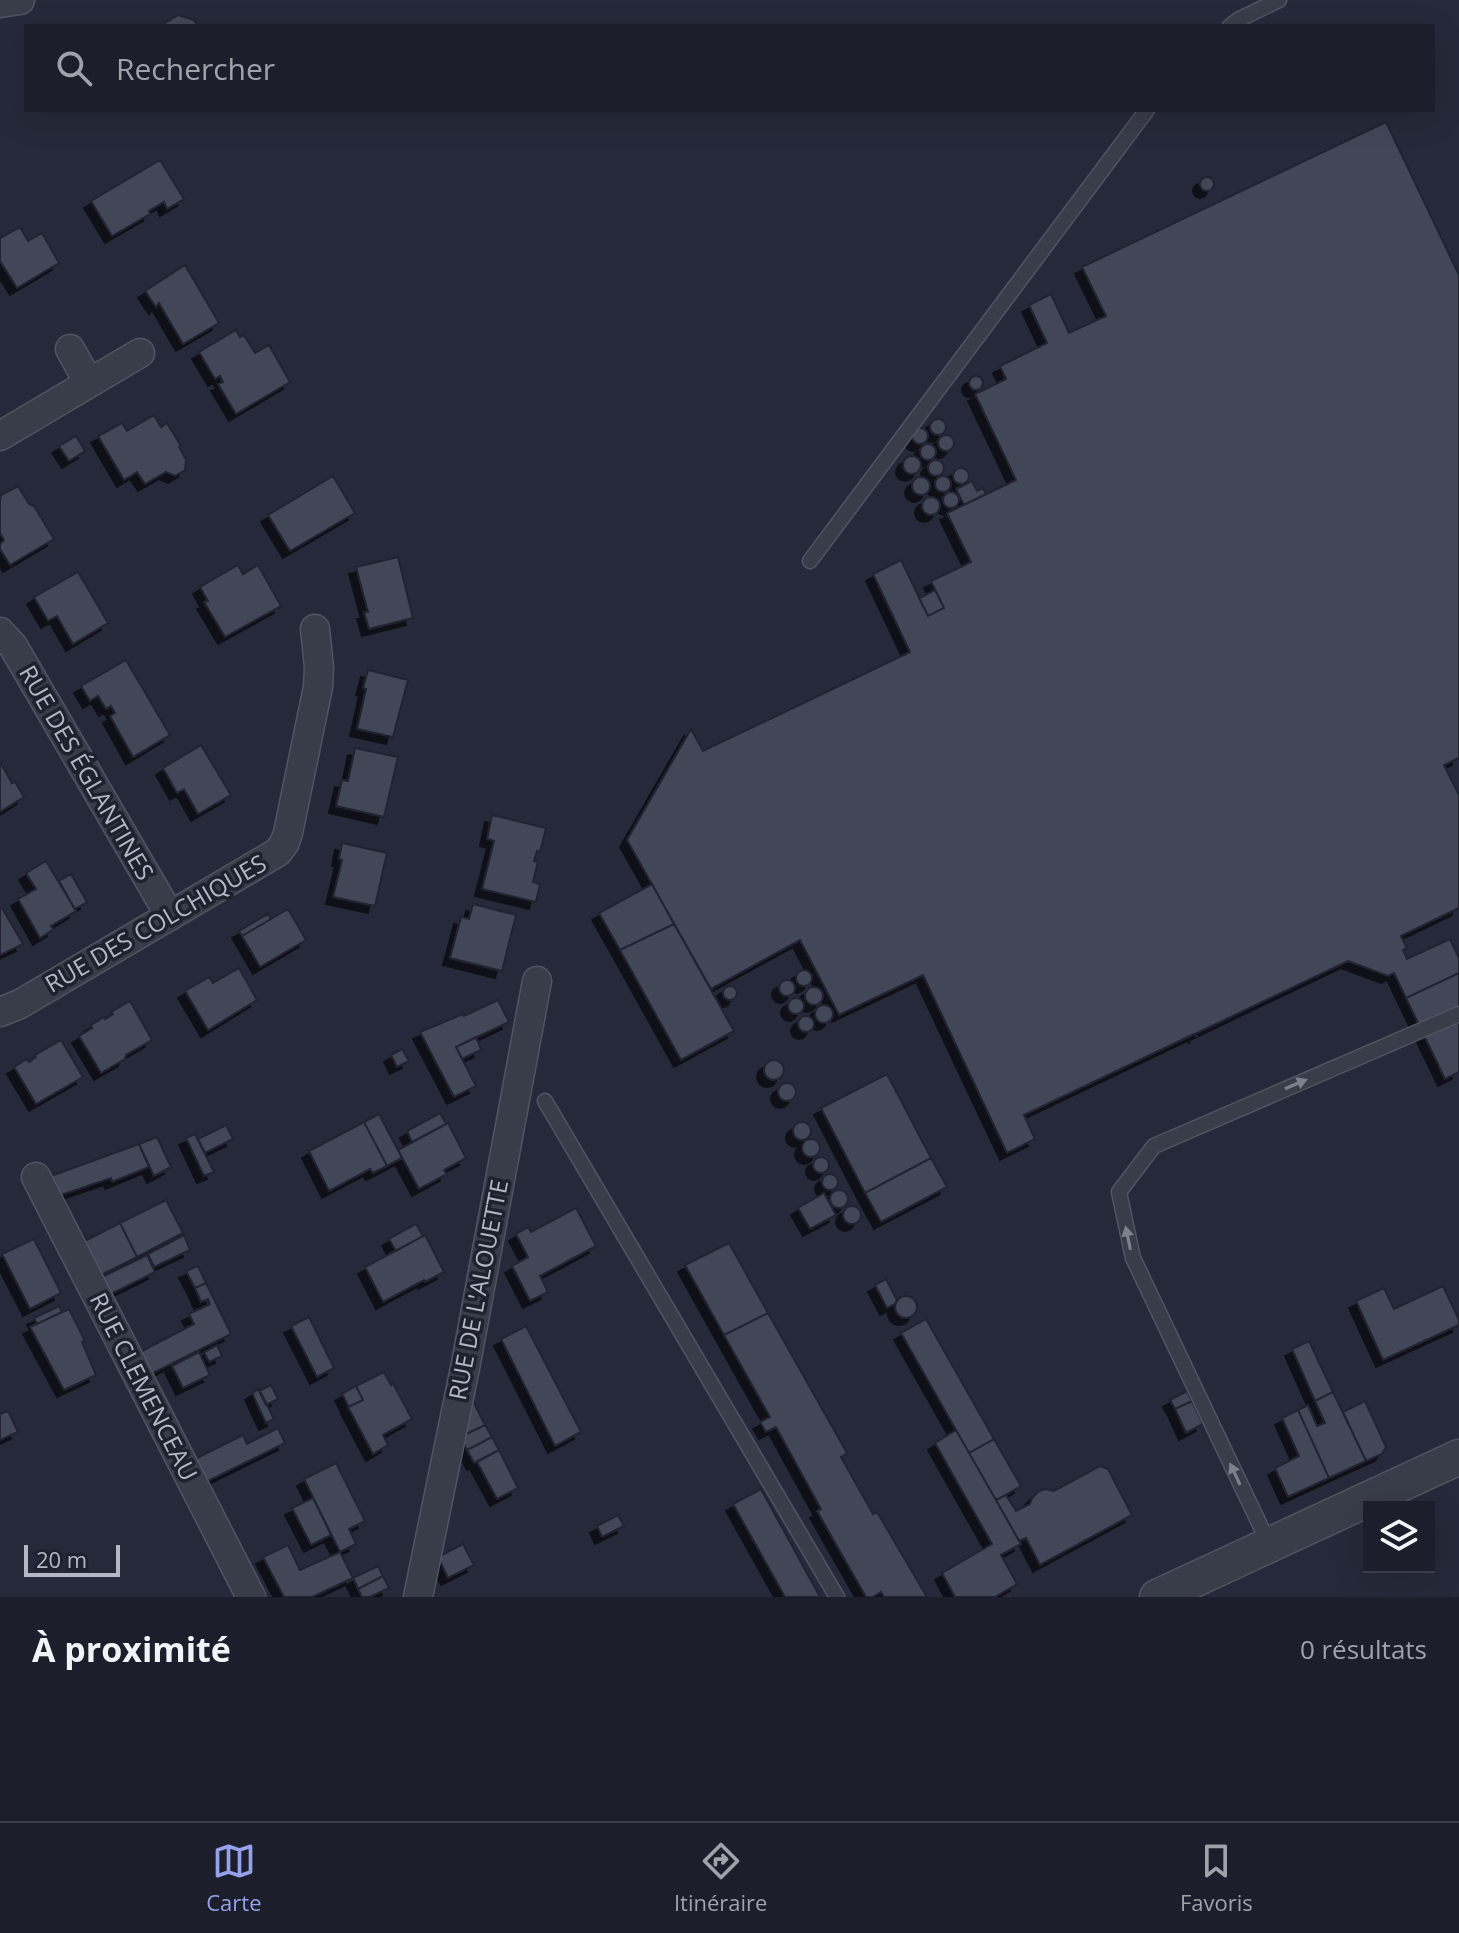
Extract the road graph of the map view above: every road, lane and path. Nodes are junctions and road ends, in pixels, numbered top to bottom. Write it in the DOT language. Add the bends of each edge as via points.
graph roads {
  1 [pos="20,0"];
  2 [pos="1279,0"];
  3 [pos="0,3"];
  4 [pos="1233,24"];
  5 [pos="1146,112"];
  6 [pos="70,349"];
  7 [pos="140,353"];
  8 [pos="89,383"];
  9 [pos="0,436"];
  10 [pos="810,561"];
  11 [pos="315,629"];
  12 [pos="0,632"];
  13 [pos="170,916"];
  14 [pos="537,981"];
  15 [pos="0,1012"];
  16 [pos="1459,1014"];
  17 [pos="545,1101"];
  18 [pos="36,1177"];
  19 [pos="1459,1457"];
  20 [pos="1269,1545"];
  21 [pos="1179,1592"];
  22 [pos="251,1597"];
  23 [pos="418,1597"];
  24 [pos="837,1597"];
  1 -- 3 [label="street"];
  2 -- 4 [label="lane"];
  5 -- 10 [label="lane"];
  6 -- 8 [label="street"];
  7 -- 8 [label="street"];
  8 -- 9 [label="street"];
  11 -- 13 [label="street, RUE DES COLCHIQUES" via="318,687 285,842 265,861"];
  12 -- 13 [label="street, RUE DES ÉGLANTINES"];
  13 -- 15 [label="street, RUE DES COLCHIQUES"];
  14 -- 23 [label="street, RUE DE L'ALOUETTE"];
  20 -- 16 [label="lane, one-way" via="1133,1258 1119,1192 1154,1146"];
  17 -- 24 [label="lane"];
  18 -- 22 [label="street, RUE CLEMENCEAU"];
  19 -- 20 [label="street"];
  20 -- 21 [label="street"];
}
